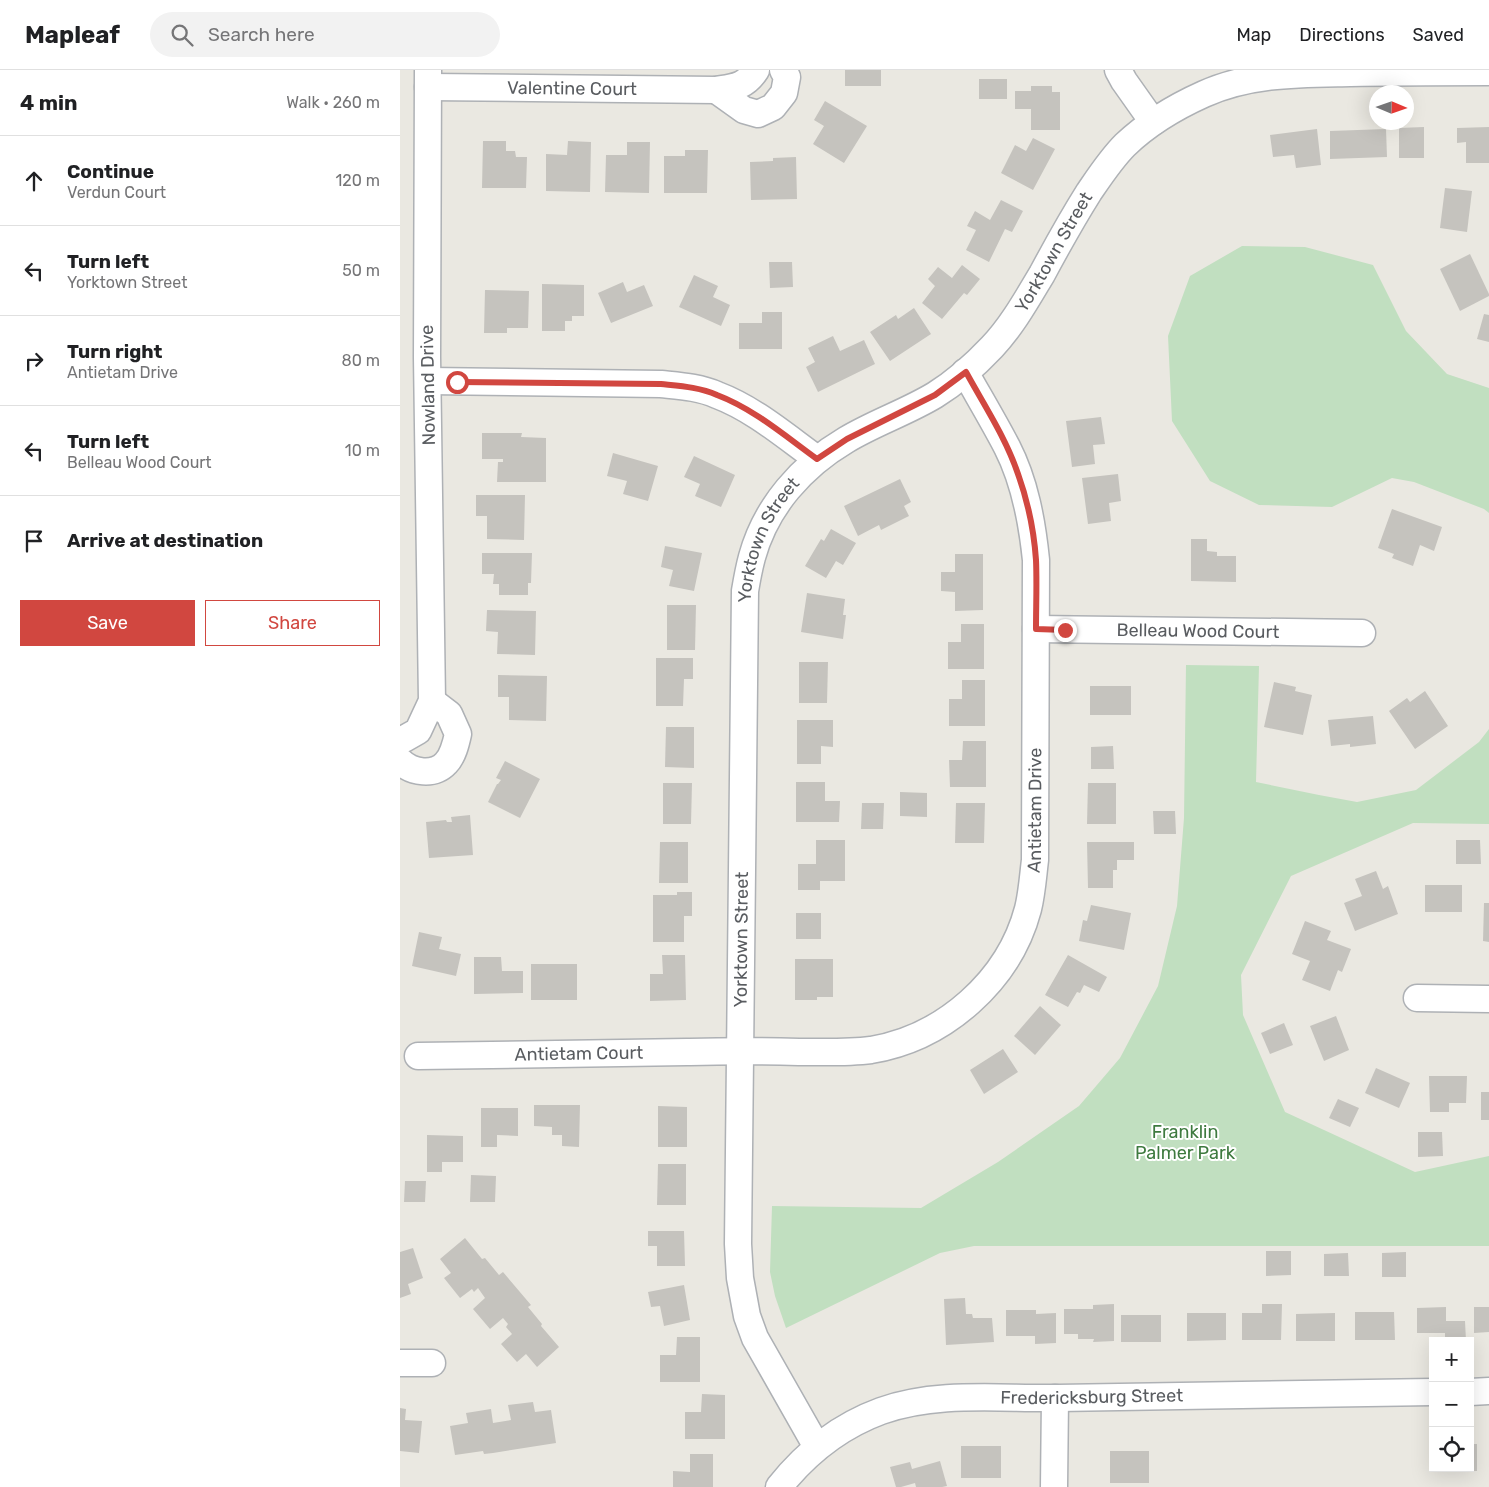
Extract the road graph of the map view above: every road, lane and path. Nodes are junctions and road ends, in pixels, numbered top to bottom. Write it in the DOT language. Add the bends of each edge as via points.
graph roads {
  1 [pos="756,70"];
  2 [pos="782,70"];
  3 [pos="1118,70"];
  4 [pos="1392,71"];
  5 [pos="1489,72"];
  6 [pos="428,78"];
  7 [pos="716,90"];
  8 [pos="1153,122"];
  9 [pos="966,372"];
  10 [pos="428,381"];
  11 [pos="817,459"];
  12 [pos="1036,629"];
  13 [pos="1362,633"];
  14 [pos="432,700"];
  15 [pos="400,740"];
  16 [pos="400,762"];
  17 [pos="1418,998"];
  18 [pos="1489,999"];
  19 [pos="740,1051"];
  20 [pos="418,1056"];
  21 [pos="400,1363"];
  22 [pos="432,1363"];
  23 [pos="1429,1392"];
  24 [pos="1474,1392"];
  25 [pos="1489,1392"];
  26 [pos="1055,1398"];
  27 [pos="817,1447"];
  28 [pos="779,1487"];
  29 [pos="1054,1487"];
  1 -- 7 [label="street, Valentine Court" via="739,86"];
  2 -- 7 [label="street" via="786,77 784,93 773,107 758,114 744,110"];
  3 -- 8 [label="street"];
  4 -- 5 [label="street, Yorktown Street"];
  4 -- 8 [label="street, Yorktown Street" via="1278,75 1253,79 1206,93"];
  6 -- 7 [label="street, Valentine Court"];
  6 -- 10 [label="street, Nowland Drive"];
  8 -- 9 [label="street, Yorktown Street" via="1105,168 1019,313 993,346"];
  9 -- 11 [label="street, Yorktown Street" via="935,395 847,439"];
  9 -- 12 [label="street, Antietam Drive" via="1008,448 1026,498 1036,560"];
  10 -- 11 [label="street" via="661,384 693,388 716,394 738,405"];
  10 -- 14 [label="street, Nowland Drive"];
  11 -- 19 [label="street, Yorktown Street" via="787,489 768,519 752,555 745,590"];
  12 -- 13 [label="street, Belleau Wood Court"];
  12 -- 19 [label="street, Antietam Drive" via="1033,881 1021,929 998,972 957,1013 927,1032 899,1043 851,1052"];
  14 -- 15 [label="street, Nowland Drive" via="418,731"];
  14 -- 16 [label="street" via="449,714 458,734 447,762 438,770 421,772"];
  17 -- 18 [label="street"];
  19 -- 20 [label="street, Antietam Court"];
  19 -- 27 [label="street, Yorktown Street" via="738,1244 747,1316 755,1338"];
  21 -- 22 [label="street"];
  23 -- 26 [label="street, Fredericksburg Street"];
  24 -- 25 [label="street"];
  26 -- 27 [label="street, Fredericksburg Street" via="952,1397 912,1402 861,1419"];
  26 -- 29 [label="street"];
  27 -- 28 [label="street, Fredericksburg Street"];
}
